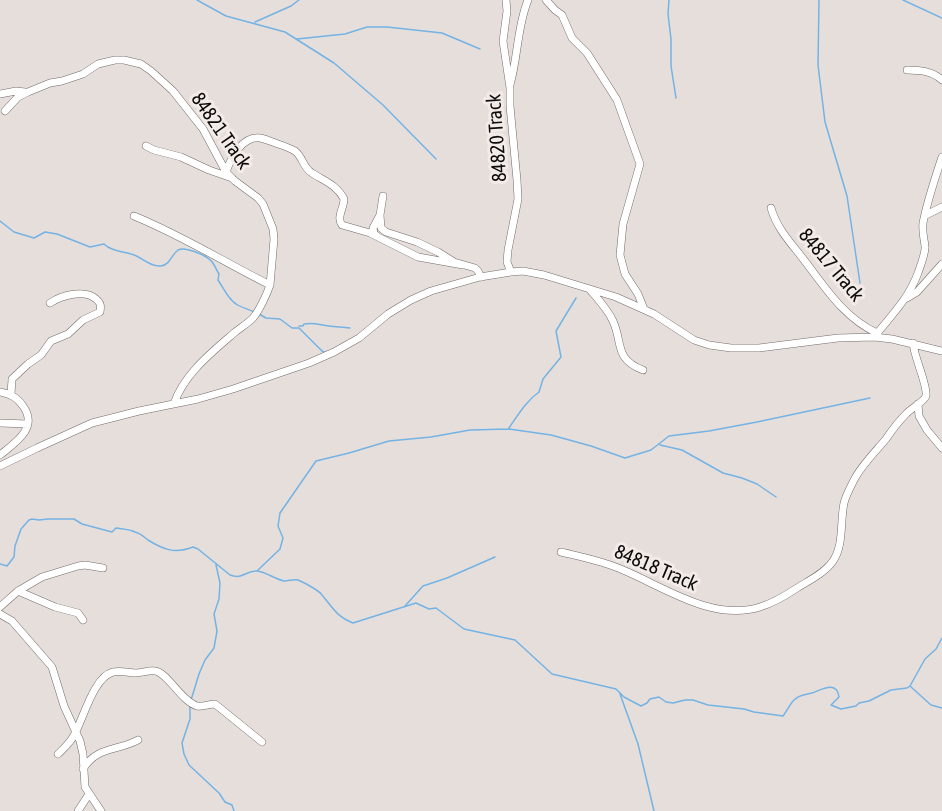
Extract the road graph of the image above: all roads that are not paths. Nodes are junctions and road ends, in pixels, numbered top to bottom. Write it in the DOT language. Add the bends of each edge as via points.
graph roads {
  1 [pos="506,0"];
  2 [pos="528,0"];
  3 [pos="546,0"];
  4 [pos="907,70"];
  5 [pos="942,80"];
  6 [pos="510,88"];
  7 [pos="28,92"];
  8 [pos="0,94"];
  9 [pos="5,111"];
  10 [pos="146,146"];
  11 [pos="942,156"];
  12 [pos="226,172"];
  13 [pos="232,178"];
  14 [pos="383,196"];
  15 [pos="942,207"];
  16 [pos="771,208"];
  17 [pos="380,214"];
  18 [pos="926,215"];
  19 [pos="134,216"];
  20 [pos="377,236"];
  21 [pos="942,264"];
  22 [pos="463,265"];
  23 [pos="511,272"];
  24 [pos="481,277"];
  25 [pos="270,285"];
  26 [pos="591,291"];
  27 [pos="905,299"];
  28 [pos="50,303"];
  29 [pos="644,309"];
  30 [pos="875,335"];
  31 [pos="913,343"];
  32 [pos="942,351"];
  33 [pos="643,370"];
  34 [pos="0,392"];
  35 [pos="11,394"];
  36 [pos="174,404"];
  37 [pos="918,404"];
  38 [pos="0,423"];
  39 [pos="28,424"];
  40 [pos="942,448"];
  41 [pos="0,455"];
  42 [pos="0,466"];
  43 [pos="561,552"];
  44 [pos="103,568"];
  45 [pos="18,591"];
  46 [pos="0,607"];
  47 [pos="0,614"];
  48 [pos="83,620"];
  49 [pos="76,732"];
  50 [pos="138,740"];
  51 [pos="262,742"];
  52 [pos="58,754"];
  53 [pos="83,769"];
  54 [pos="89,794"];
  55 [pos="78,811"];
  56 [pos="101,811"];
  1 -- 6 [label="street, 84820 Track" via="503,41"];
  2 -- 6 [label="street"];
  3 -- 29 [label="street" via="562,15 572,38 587,53 617,100 640,164 622,224 620,255 625,274"];
  4 -- 5 [label="street" via="934,74"];
  6 -- 23 [label="street, 84820 Track" via="518,189 508,250"];
  7 -- 8 [label="street"];
  7 -- 9 [label="street, 84821 Track"];
  7 -- 12 [label="street, 84821 Track" via="82,74 98,64 124,60 141,64 173,91 202,129"];
  10 -- 13 [label="street"];
  11 -- 18 [label="street"];
  12 -- 13 [label="street, 84821 Track"];
  12 -- 20 [label="street" via="237,149 248,141 261,138 297,152 306,168 335,187 344,199 339,223"];
  13 -- 25 [label="street, 84821 Track" via="258,198 268,216 274,239"];
  14 -- 17 [label="street"];
  15 -- 18 [label="street"];
  16 -- 30 [label="street, 84817 Track" via="782,232 831,296"];
  17 -- 20 [label="street" via="373,228"];
  17 -- 22 [label="street" via="381,228 386,232"];
  18 -- 27 [label="street" via="922,232 926,248"];
  19 -- 25 [label="street"];
  20 -- 22 [label="street" via="418,256"];
  21 -- 27 [label="street" via="917,292"];
  22 -- 24 [label="street" via="478,270"];
  23 -- 24 [label="street"];
  23 -- 26 [label="street" via="544,275"];
  24 -- 36 [label="street" via="411,300 359,338 309,363"];
  25 -- 36 [label="street, 84821 Track" via="253,318 193,373"];
  26 -- 29 [label="street"];
  26 -- 33 [label="street" via="611,317 622,355"];
  27 -- 30 [label="street"];
  28 -- 35 [label="street" via="86,293 101,308 68,334 51,341 41,355 12,379"];
  29 -- 30 [label="street" via="694,340 731,348"];
  30 -- 31 [label="street"];
  31 -- 32 [label="street"];
  31 -- 37 [label="street" via="926,389 924,400"];
  34 -- 35 [label="street"];
  35 -- 39 [label="street" via="28,414"];
  36 -- 42 [label="street" via="92,423"];
  37 -- 40 [label="street" via="919,416"];
  37 -- 43 [label="street, 84818 Track" via="856,476 844,502 839,548 832,562 817,575 759,608 710,607 688,601 605,563"];
  38 -- 39 [label="street"];
  39 -- 41 [label="street" via="18,441"];
  44 -- 45 [label="street" via="78,566 42,577"];
  45 -- 46 [label="street"];
  45 -- 48 [label="street" via="78,613"];
  47 -- 49 [label="street" via="12,621 52,667"];
  49 -- 51 [label="street" via="93,693 108,674 155,671 190,702 215,704"];
  49 -- 52 [label="street"];
  49 -- 53 [label="street"];
  50 -- 53 [label="street" via="99,753"];
  53 -- 54 [label="street"];
  54 -- 55 [label="street"];
  54 -- 56 [label="street"];
}
